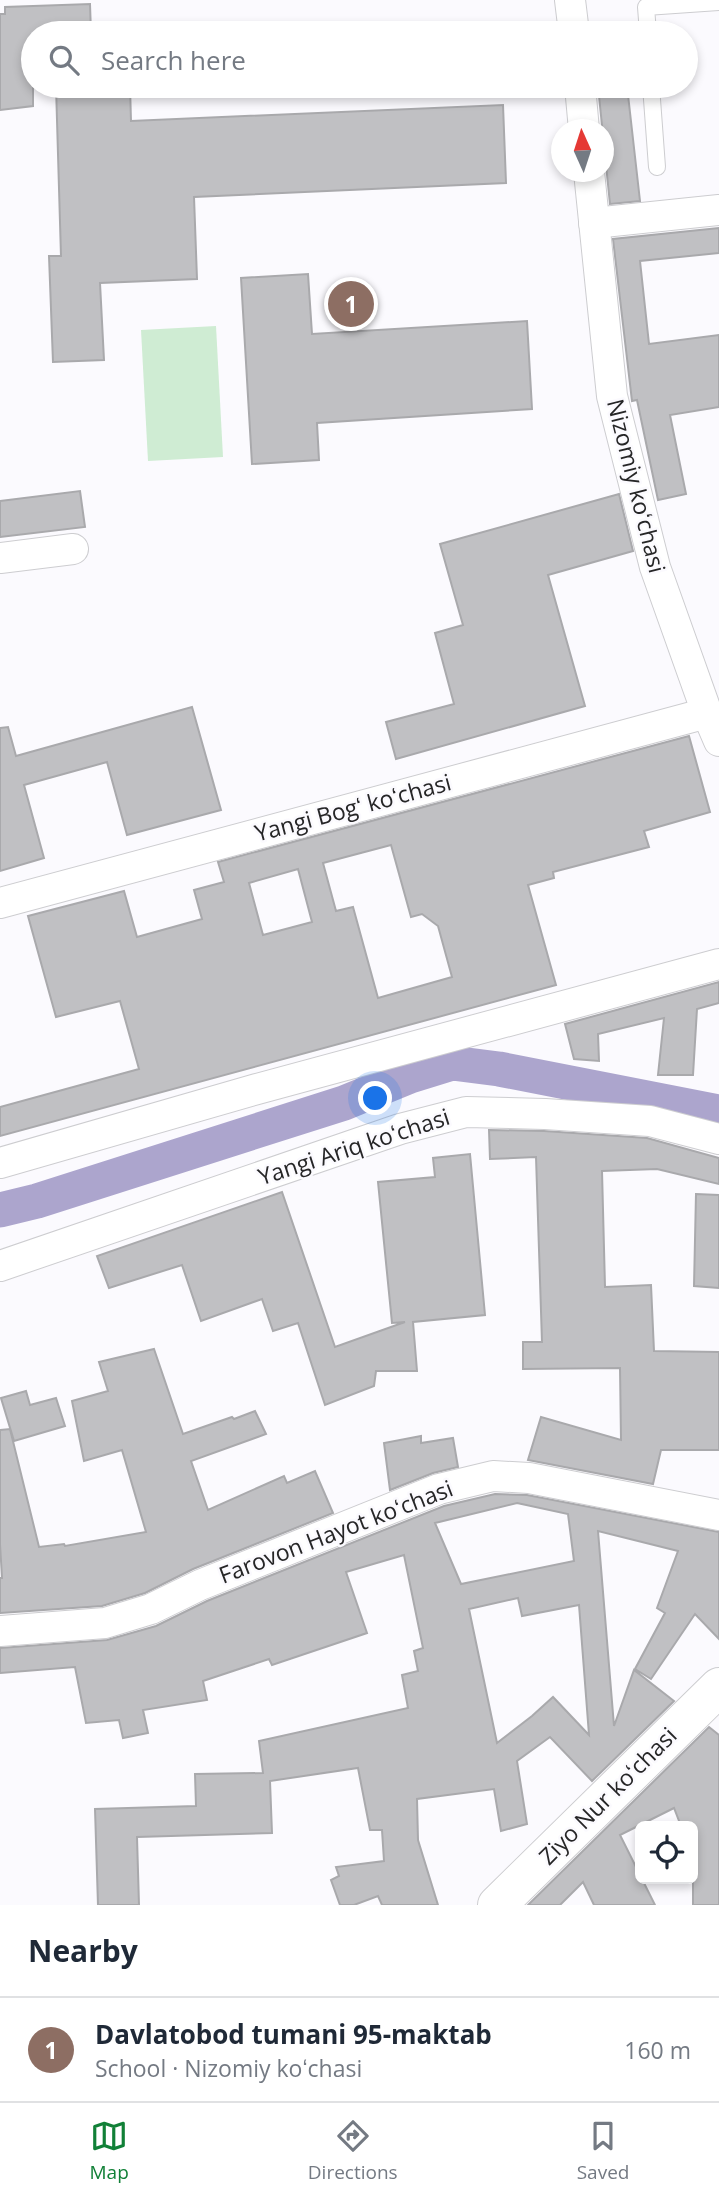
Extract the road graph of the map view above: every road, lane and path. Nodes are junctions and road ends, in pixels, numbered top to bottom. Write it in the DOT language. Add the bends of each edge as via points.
graph roads {
  1 [pos="570,0"];
  2 [pos="719,2"];
  3 [pos="573,21"];
  4 [pos="647,21"];
  5 [pos="580,98"];
  6 [pos="652,98"];
  7 [pos="583,119"];
  8 [pos="657,167"];
  9 [pos="590,182"];
  10 [pos="719,210"];
  11 [pos="594,223"];
  12 [pos="74,549"];
  13 [pos="0,558"];
  14 [pos="707,713"];
  15 [pos="719,741"];
  16 [pos="0,903"];
  17 [pos="719,964"];
  18 [pos="719,1139"];
  19 [pos="0,1163"];
  20 [pos="0,1266"];
  21 [pos="719,1515"];
  22 [pos="0,1631"];
  23 [pos="719,1686"];
  24 [pos="509,1901"];
  1 -- 3 [label="street"];
  2 -- 4 [label="lane" via="646,7"];
  5 -- 7 [label="street"];
  6 -- 8 [label="lane"];
  9 -- 11 [label="street, Nizomiy koʻchasi"];
  10 -- 11 [label="street"];
  11 -- 14 [label="street, Nizomiy koʻchasi" via="612,396 655,567"];
  12 -- 13 [label="street"];
  14 -- 15 [label="street, Nizomiy koʻchasi"];
  14 -- 16 [label="street, Yangi Bogʻ koʻchasi"];
  17 -- 19 [label="street" via="257,1088"];
  18 -- 20 [label="street, Yangi Ariq koʻchasi" via="650,1121 466,1112 400,1129"];
  21 -- 22 [label="street, Farovon Hayot koʻchasi" via="529,1478 493,1476 439,1489 117,1620"];
  23 -- 24 [label="street, Ziyo Nur koʻchasi"];
}
